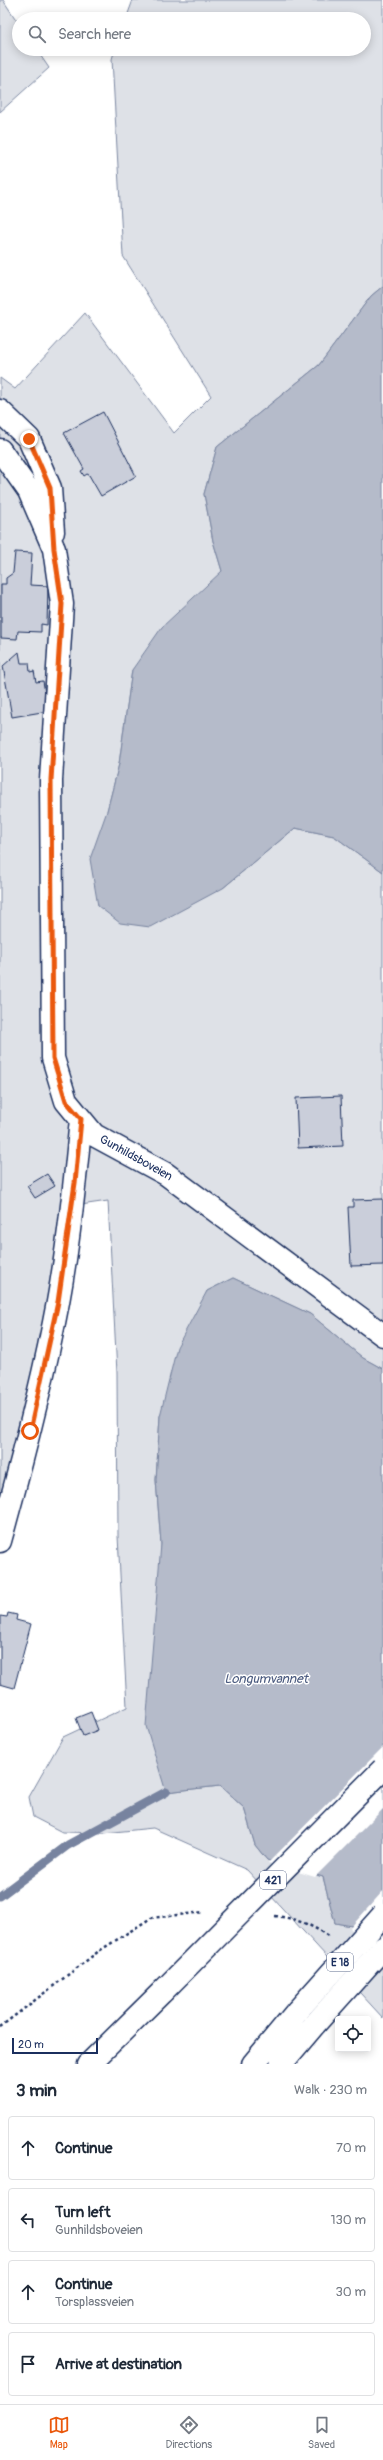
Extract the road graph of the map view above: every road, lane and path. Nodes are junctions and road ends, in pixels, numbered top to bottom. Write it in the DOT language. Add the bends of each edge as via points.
graph roads {
  1 [pos="0,410"];
  2 [pos="0,450"];
  3 [pos="54,549"];
  4 [pos="81,1119"];
  5 [pos="383,1335"];
  6 [pos="0,1541"];
  7 [pos="383,1769"];
  8 [pos="383,1789"];
  9 [pos="209,1912"];
  10 [pos="383,1915"];
  11 [pos="271,1916"];
  12 [pos="318,1929"];
  13 [pos="383,1948"];
  14 [pos="168,1996"];
  15 [pos="0,2027"];
  16 [pos="89,2064"];
  17 [pos="110,2064"];
  18 [pos="253,2064"];
  19 [pos="281,2064"];
  1 -- 3 [label="main road" via="29,439 50,488"];
  2 -- 3 [label="main road, Gunhildsboveien" via="29,491"];
  3 -- 4 [label="main road, Gunhildsboveien" via="62,604 51,780 53,1058 66,1101"];
  4 -- 5 [label="main road, Gunhildsboveien" via="94,1135 166,1174"];
  4 -- 6 [label="main road" via="75,1183 58,1302 30,1431"];
  7 -- 14 [label="main road, 421, bridge"];
  8 -- 14 [label="main road, 421"];
  9 -- 15 [label="path" via="151,1918 99,1951"];
  10 -- 18 [label="main road, E 18, bridge"];
  11 -- 12 [label="path" via="287,1917"];
  13 -- 19 [label="main road, E 18, bridge"];
  14 -- 16 [label="main road, 421"];
  14 -- 17 [label="main road, 421"];
}
